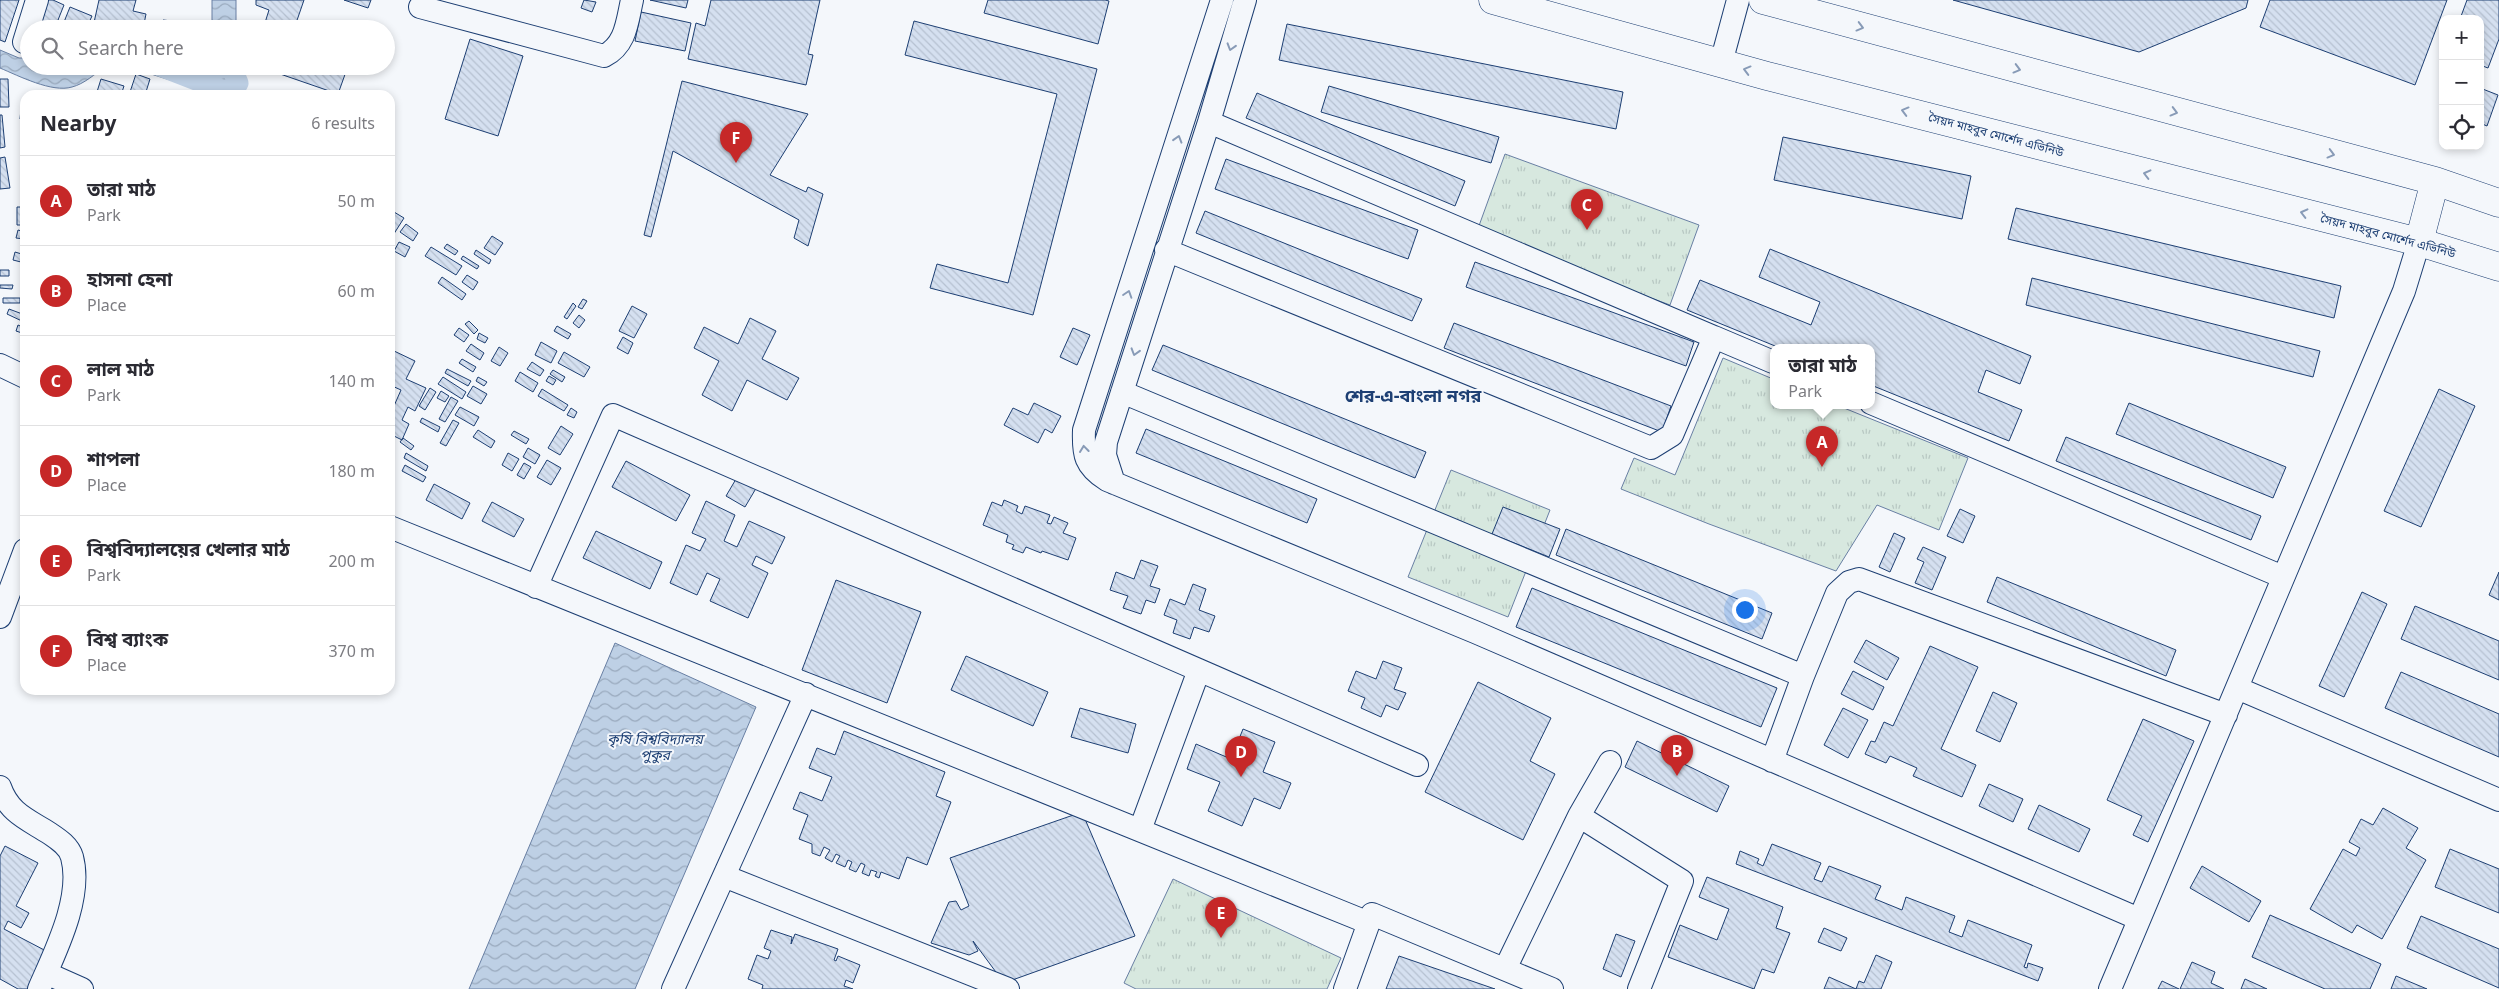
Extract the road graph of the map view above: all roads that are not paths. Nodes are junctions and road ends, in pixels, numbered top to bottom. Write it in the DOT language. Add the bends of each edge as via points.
graph roads {
  1 [pos="37,0"];
  2 [pos="632,0"];
  3 [pos="1222,0"];
  4 [pos="1245,0"];
  5 [pos="1493,0"];
  6 [pos="1738,0"];
  7 [pos="1772,1"];
  8 [pos="420,7"];
  9 [pos="1823,8"];
  10 [pos="31,20"];
  11 [pos="1721,63"];
  12 [pos="1208,122"];
  13 [pos="2435,182"];
  14 [pos="1161,194"];
  15 [pos="1183,201"];
  16 [pos="2499,203"];
  17 [pos="2420,242"];
  18 [pos="1166,250"];
  19 [pos="2499,268"];
  20 [pos="1714,337"];
  21 [pos="1770,361"];
  22 [pos="0,365"];
  23 [pos="20,375"];
  24 [pos="1122,392"];
  25 [pos="1875,405"];
  26 [pos="1114,483"];
  27 [pos="395,529"];
  28 [pos="20,563"];
  29 [pos="2283,576"];
  30 [pos="536,587"];
  31 [pos="0,617"];
  32 [pos="1199,670"];
  33 [pos="1803,676"];
  34 [pos="2237,688"];
  35 [pos="806,694"];
  36 [pos="2226,715"];
  37 [pos="1772,761"];
  38 [pos="1610,762"];
  39 [pos="1417,765"];
  40 [pos="0,787"];
  41 [pos="2499,800"];
  42 [pos="1579,816"];
  43 [pos="1140,830"];
  44 [pos="724,876"];
  45 [pos="2140,919"];
  46 [pos="1369,923"];
  47 [pos="1505,969"];
  48 [pos="42,981"];
  49 [pos="82,989"];
  50 [pos="673,989"];
  51 [pos="1008,989"];
  52 [pos="1345,989"];
  53 [pos="1552,989"];
  54 [pos="1639,989"];
  55 [pos="2110,989"];
  1 -- 10 [label="street"];
  2 -- 8 [label="street" via="622,38 615,51 604,56"];
  14 -- 3 [label="street, one-way"];
  4 -- 12 [label="street, one-way"];
  5 -- 11 [label="main road, সৈয়দ মাহবুব মোর্শেদ এভিনিউ"];
  6 -- 11 [label="street"];
  7 -- 9 [label="main road"];
  9 -- 13 [label="main road, one-way"];
  17 -- 11 [label="main road, সৈয়দ মাহবুব মোর্শেদ এভিনিউ, one-way"];
  12 -- 15 [label="street"];
  12 -- 20 [label="street"];
  13 -- 16 [label="main road"];
  13 -- 17 [label="main road"];
  14 -- 15 [label="street"];
  26 -- 14 [label="street, one-way" via="1093,471 1084,455 1084,430"];
  15 -- 18 [label="street"];
  17 -- 19 [label="main road, সৈয়দ মাহবুব মোর্শেদ এভিনিউ"];
  17 -- 29 [label="street" via="2404,291"];
  18 -- 20 [label="street" via="1651,448 1672,435"];
  18 -- 24 [label="street, one-way"];
  20 -- 21 [label="street"];
  22 -- 23 [label="street"];
  24 -- 26 [label="street" via="1106,442 1105,455"];
  24 -- 33 [label="street"];
  25 -- 29 [label="street"];
  26 -- 37 [label="street" via="1475,632"];
  27 -- 30 [label="street"];
  28 -- 31 [label="street"];
  29 -- 34 [label="street"];
  30 -- 32 [label="street" via="613,415"];
  30 -- 35 [label="street"];
  32 -- 39 [label="street"];
  32 -- 43 [label="street"];
  33 -- 36 [label="street" via="1837,593 1858,578"];
  33 -- 37 [label="street"];
  34 -- 36 [label="street"];
  34 -- 41 [label="street"];
  35 -- 43 [label="street"];
  35 -- 44 [label="street"];
  36 -- 45 [label="street"];
  37 -- 45 [label="street"];
  38 -- 42 [label="street"];
  40 -- 48 [label="street" via="14,812 62,841 72,856 75,884 70,909"];
  42 -- 47 [label="street"];
  42 -- 54 [label="street" via="1682,882"];
  43 -- 46 [label="street"];
  44 -- 50 [label="street"];
  44 -- 51 [label="street"];
  45 -- 55 [label="street"];
  46 -- 47 [label="street" via="1372,914"];
  46 -- 52 [label="street"];
  47 -- 53 [label="street"];
  48 -- 49 [label="street"];
}
